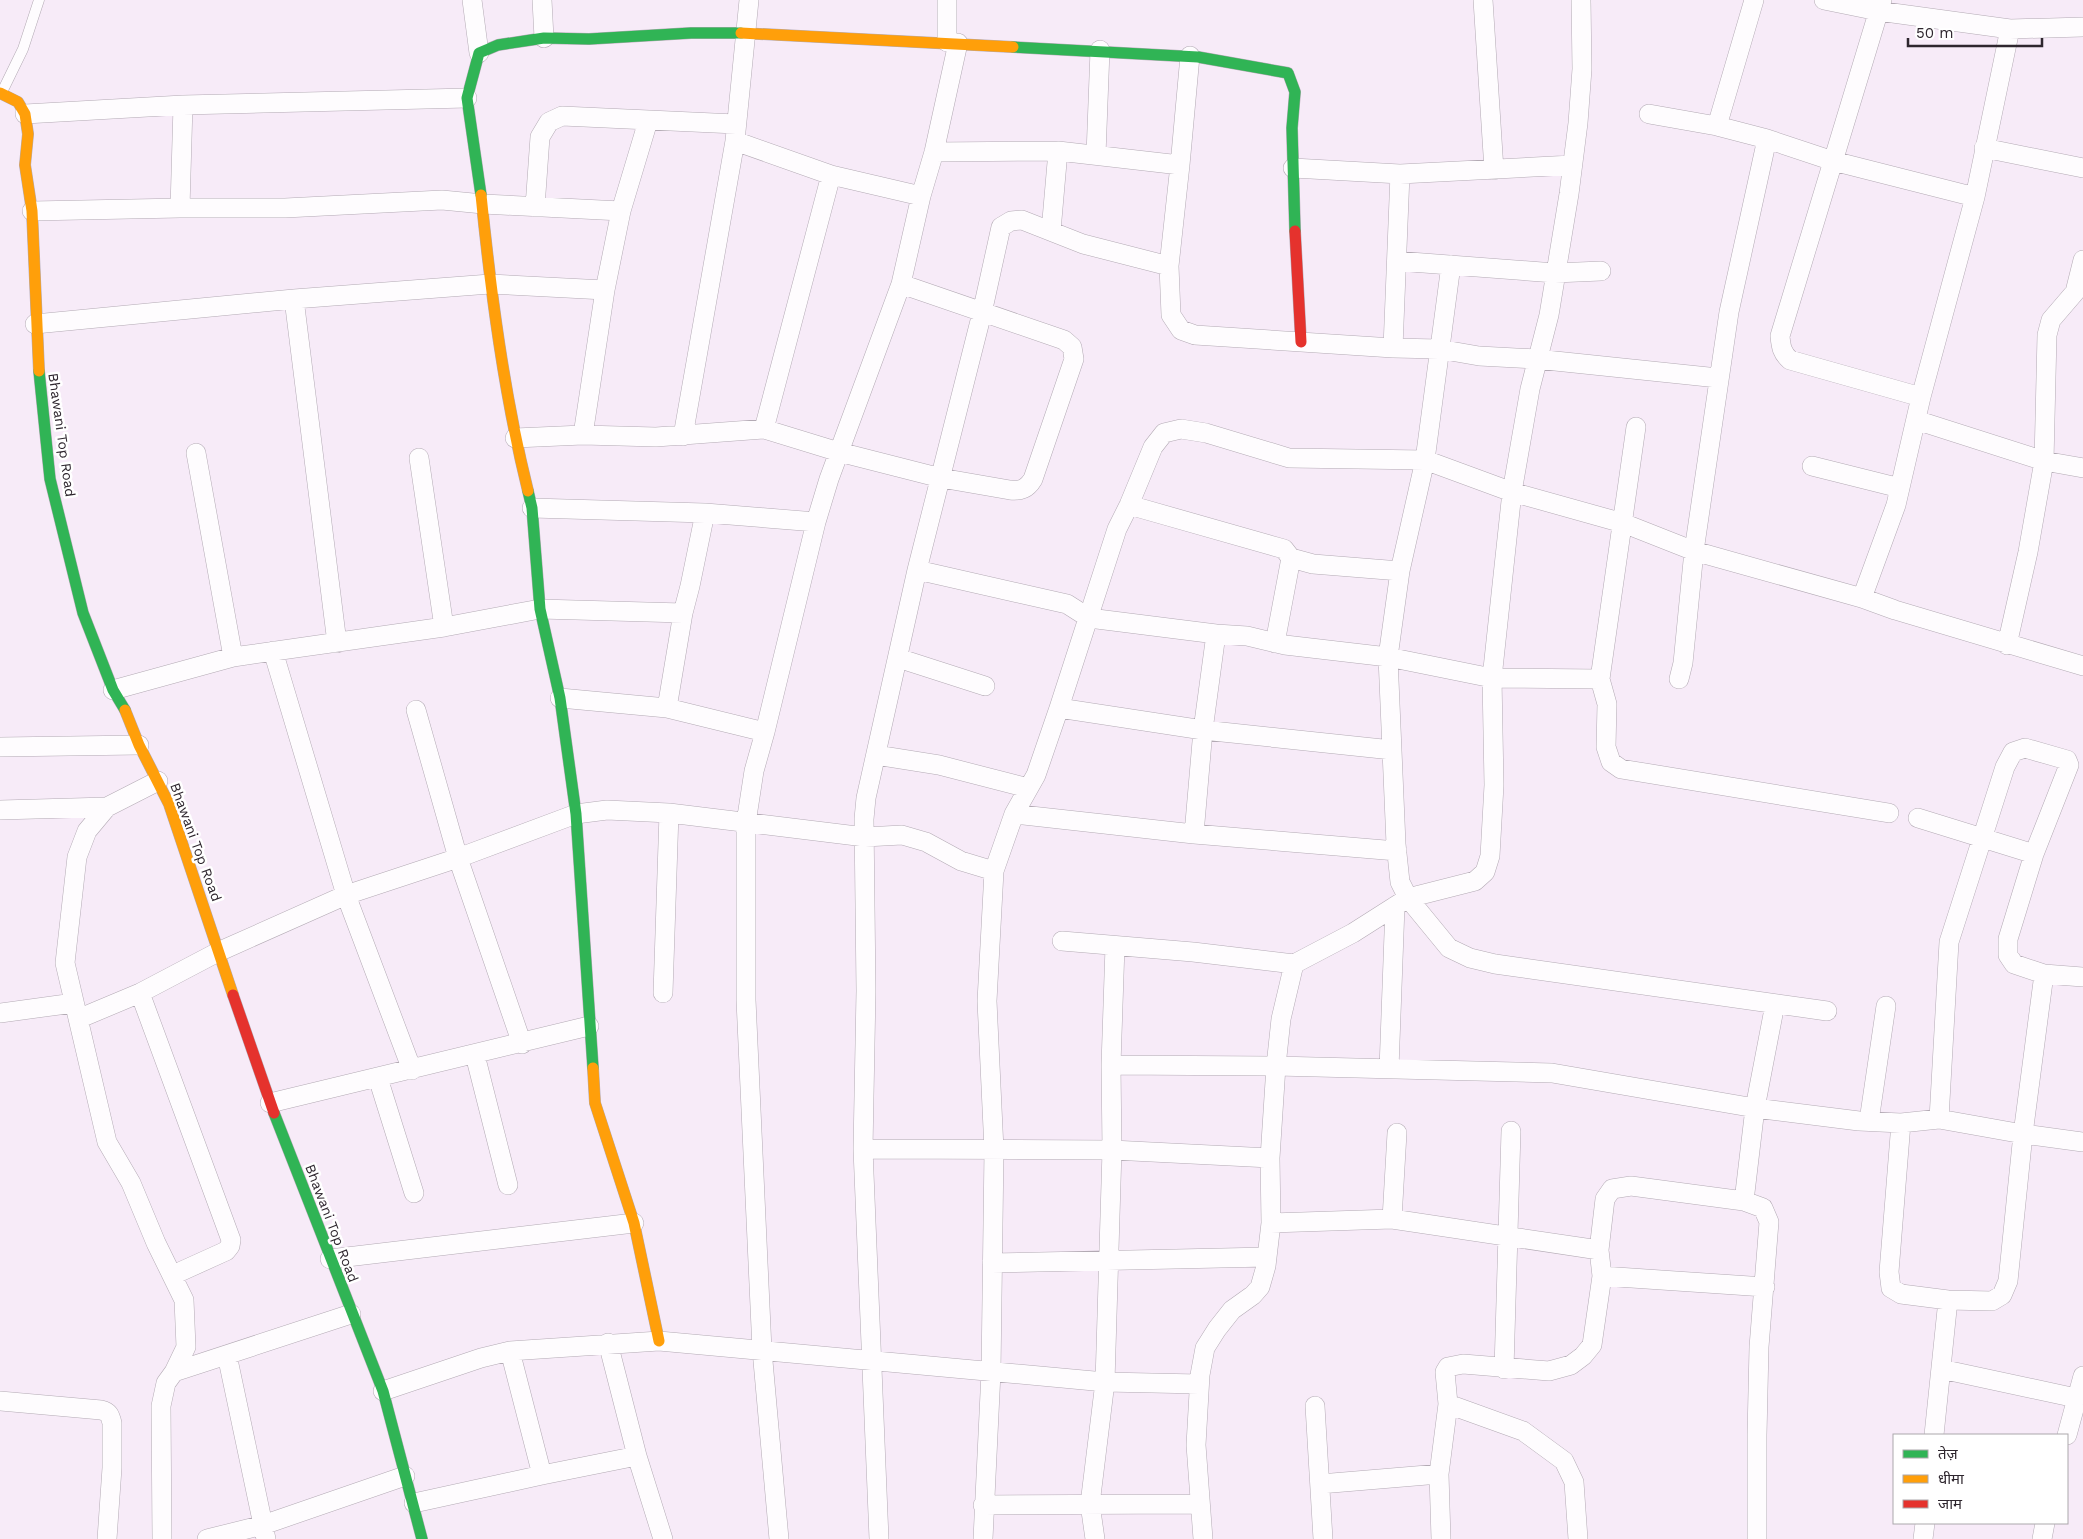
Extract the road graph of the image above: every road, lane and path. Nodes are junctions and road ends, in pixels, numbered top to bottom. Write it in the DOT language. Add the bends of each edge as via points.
graph roads {
  1 [pos="39,0"];
  2 [pos="472,0"];
  3 [pos="542,0"];
  4 [pos="749,0"];
  5 [pos="947,0"];
  6 [pos="1483,0"];
  7 [pos="1581,0"];
  8 [pos="1754,0"];
  9 [pos="1824,0"];
  10 [pos="1880,6"];
  11 [pos="2083,27"];
  12 [pos="2010,29"];
  13 [pos="746,33"];
  14 [pos="544,38"];
  15 [pos="953,43"];
  16 [pos="1100,50"];
  17 [pos="479,53"];
  18 [pos="1190,56"];
  19 [pos="1,93"];
  20 [pos="466,98"];
  21 [pos="183,106"];
  22 [pos="25,114"];
  23 [pos="1648,114"];
  24 [pos="648,121"];
  25 [pos="1717,126"];
  26 [pos="735,132"];
  27 [pos="1767,139"];
  28 [pos="1984,148"];
  29 [pos="1058,151"];
  30 [pos="934,152"];
  31 [pos="1096,155"];
  32 [pos="1833,161"];
  33 [pos="1180,164"];
  34 [pos="1572,165"];
  35 [pos="1293,168"];
  36 [pos="2083,168"];
  37 [pos="1494,170"];
  38 [pos="1400,174"];
  39 [pos="831,176"];
  40 [pos="921,196"];
  41 [pos="1975,197"];
  42 [pos="483,204"];
  43 [pos="535,207"];
  44 [pos="180,208"];
  45 [pos="32,211"];
  46 [pos="621,211"];
  47 [pos="1051,231"];
  48 [pos="2083,260"];
  49 [pos="1397,261"];
  50 [pos="1451,265"];
  51 [pos="1170,266"];
  52 [pos="1601,271"];
  53 [pos="1555,273"];
  54 [pos="490,284"];
  55 [pos="902,284"];
  56 [pos="605,290"];
  57 [pos="294,299"];
  58 [pos="982,313"];
  59 [pos="36,324"];
  60 [pos="1301,342"];
  61 [pos="1393,348"];
  62 [pos="1439,349"];
  63 [pos="1536,359"];
  64 [pos="1718,378"];
  65 [pos="1921,396"];
  66 [pos="1916,420"];
  67 [pos="1636,427"];
  68 [pos="764,429"];
  69 [pos="582,435"];
  70 [pos="683,436"];
  71 [pos="515,438"];
  72 [pos="839,452"];
  73 [pos="196,453"];
  74 [pos="419,458"];
  75 [pos="1425,460"];
  76 [pos="2044,461"];
  77 [pos="1812,466"];
  78 [pos="2083,468"];
  79 [pos="941,478"];
  80 [pos="1900,488"];
  81 [pos="1512,492"];
  82 [pos="1129,505"];
  83 [pos="532,508"];
  84 [pos="704,513"];
  85 [pos="816,522"];
  86 [pos="1623,523"];
  87 [pos="1694,551"];
  88 [pos="1291,558"];
  89 [pos="917,570"];
  90 [pos="1400,571"];
  91 [pos="1862,598"];
  92 [pos="540,609"];
  93 [pos="682,613"];
  94 [pos="1089,618"];
  95 [pos="444,627"];
  96 [pos="1216,634"];
  97 [pos="337,643"];
  98 [pos="1275,643"];
  99 [pos="2007,645"];
  100 [pos="273,651"];
  101 [pos="232,657"];
  102 [pos="1388,657"];
  103 [pos="898,658"];
  104 [pos="2083,666"];
  105 [pos="1492,678"];
  106 [pos="1600,679"];
  107 [pos="1679,679"];
  108 [pos="985,686"];
  109 [pos="113,690"];
  110 [pos="560,698"];
  111 [pos="667,708"];
  112 [pos="1059,708"];
  113 [pos="416,710"];
  114 [pos="1203,730"];
  115 [pos="765,732"];
  116 [pos="139,745"];
  117 [pos="0,747"];
  118 [pos="1392,750"];
  119 [pos="876,755"];
  120 [pos="158,781"];
  121 [pos="1028,788"];
  122 [pos="107,807"];
  123 [pos="0,810"];
  124 [pos="669,813"];
  125 [pos="1889,813"];
  126 [pos="576,814"];
  127 [pos="1014,814"];
  128 [pos="1918,818"];
  129 [pos="746,823"];
  130 [pos="1194,834"];
  131 [pos="865,837"];
  132 [pos="1981,839"];
  133 [pos="1397,851"];
  134 [pos="2034,854"];
  135 [pos="458,858"];
  136 [pos="994,871"];
  137 [pos="346,895"];
  138 [pos="1402,902"];
  139 [pos="1062,941"];
  140 [pos="1115,946"];
  141 [pos="218,952"];
  142 [pos="1294,964"];
  143 [pos="2044,974"];
  144 [pos="2083,977"];
  145 [pos="140,993"];
  146 [pos="663,993"];
  147 [pos="1775,1004"];
  148 [pos="1886,1006"];
  149 [pos="76,1011"];
  150 [pos="1827,1011"];
  151 [pos="0,1013"];
  152 [pos="588,1026"];
  153 [pos="522,1044"];
  154 [pos="475,1055"];
  155 [pos="1111,1065"];
  156 [pos="1276,1066"];
  157 [pos="1389,1069"];
  158 [pos="412,1070"];
  159 [pos="378,1078"];
  160 [pos="270,1103"];
  161 [pos="1755,1108"];
  162 [pos="1939,1119"];
  163 [pos="1869,1122"];
  164 [pos="1901,1124"];
  165 [pos="1510,1131"];
  166 [pos="1397,1133"];
  167 [pos="2023,1134"];
  168 [pos="2083,1142"];
  169 [pos="863,1149"];
  170 [pos="994,1150"];
  171 [pos="1112,1150"];
  172 [pos="1270,1158"];
  173 [pos="508,1185"];
  174 [pos="414,1193"];
  175 [pos="1744,1201"];
  176 [pos="1392,1219"];
  177 [pos="1271,1222"];
  178 [pos="634,1223"];
  179 [pos="1509,1235"];
  180 [pos="1599,1250"];
  181 [pos="1267,1257"];
  182 [pos="330,1259"];
  183 [pos="1109,1260"];
  184 [pos="992,1263"];
  185 [pos="172,1275"];
  186 [pos="1602,1276"];
  187 [pos="1765,1287"];
  188 [pos="1948,1300"];
  189 [pos="351,1314"];
  190 [pos="659,1341"];
  191 [pos="608,1343"];
  192 [pos="762,1350"];
  193 [pos="510,1351"];
  194 [pos="227,1355"];
  195 [pos="871,1360"];
  196 [pos="1504,1369"];
  197 [pos="1940,1369"];
  198 [pos="174,1372"];
  199 [pos="991,1372"];
  200 [pos="2083,1376"];
  201 [pos="1105,1382"];
  202 [pos="1199,1384"];
  203 [pos="382,1390"];
  204 [pos="2076,1398"];
  205 [pos="0,1401"];
  206 [pos="1448,1404"];
  207 [pos="1315,1406"];
  208 [pos="1934,1434"];
  209 [pos="2067,1434"];
  210 [pos="637,1456"];
  211 [pos="1439,1474"];
  212 [pos="542,1475"];
  213 [pos="405,1476"];
  214 [pos="1320,1484"];
  215 [pos="414,1503"];
  216 [pos="1090,1504"];
  217 [pos="1199,1504"];
  218 [pos="983,1505"];
  219 [pos="1925,1524"];
  220 [pos="2045,1524"];
  221 [pos="265,1532"];
  222 [pos="107,1539"];
  223 [pos="162,1539"];
  224 [pos="208,1539"];
  225 [pos="422,1539"];
  226 [pos="663,1539"];
  227 [pos="779,1539"];
  228 [pos="878,1539"];
  229 [pos="982,1539"];
  230 [pos="1095,1539"];
  231 [pos="1203,1539"];
  232 [pos="1323,1539"];
  233 [pos="1440,1539"];
  234 [pos="1578,1539"];
  235 [pos="1757,1539"];
  236 [pos="1923,1539"];
  237 [pos="2042,1539"];
  1 -- 19 [label="lane" via="23,49"];
  2 -- 17 [label="street"];
  3 -- 14 [label="street"];
  4 -- 13 [label="street"];
  5 -- 15 [label="street"];
  6 -- 37 [label="street"];
  7 -- 34 [label="street" via="1581,78"];
  8 -- 25 [label="street"];
  9 -- 10 [label="street"];
  10 -- 12 [label="street"];
  10 -- 32 [label="street"];
  11 -- 12 [label="street"];
  12 -- 28 [label="street"];
  13 -- 14 [label="street"];
  13 -- 15 [label="street"];
  13 -- 26 [label="street"];
  14 -- 17 [label="street" via="498,45"];
  15 -- 16 [label="street"];
  15 -- 30 [label="street"];
  16 -- 18 [label="street"];
  16 -- 31 [label="street"];
  17 -- 20 [label="street"];
  18 -- 33 [label="street"];
  18 -- 35 [label="street" via="1288,73 1295,89"];
  19 -- 22 [label="street" via="18,102"];
  20 -- 21 [label="street"];
  20 -- 42 [label="street"];
  21 -- 22 [label="street"];
  21 -- 44 [label="street"];
  22 -- 45 [label="street, Bhawani Top Road" via="28,134 26,165"];
  23 -- 25 [label="street"];
  24 -- 26 [label="street"];
  24 -- 43 [label="street" via="562,116 549,122 540,137"];
  24 -- 46 [label="street"];
  25 -- 27 [label="street"];
  26 -- 39 [label="street"];
  26 -- 70 [label="street"];
  27 -- 32 [label="street"];
  27 -- 64 [label="street"];
  28 -- 36 [label="street"];
  28 -- 41 [label="street"];
  29 -- 30 [label="street"];
  29 -- 31 [label="street"];
  29 -- 47 [label="street"];
  30 -- 40 [label="street"];
  31 -- 33 [label="street"];
  32 -- 41 [label="street"];
  32 -- 65 [label="street" via="1780,336 1782,354 1790,360"];
  33 -- 51 [label="street"];
  34 -- 37 [label="street"];
  34 -- 53 [label="street"];
  35 -- 38 [label="street"];
  35 -- 60 [label="street"];
  37 -- 38 [label="street"];
  38 -- 49 [label="street"];
  39 -- 40 [label="street"];
  39 -- 68 [label="street"];
  40 -- 55 [label="street"];
  41 -- 65 [label="street"];
  42 -- 43 [label="street"];
  42 -- 44 [label="street" via="442,200 285,208"];
  42 -- 54 [label="street"];
  43 -- 46 [label="street"];
  44 -- 45 [label="street"];
  45 -- 59 [label="street, Bhawani Top Road"];
  46 -- 56 [label="street"];
  47 -- 51 [label="street" via="1083,244"];
  47 -- 58 [label="street" via="1022,220 1011,221 1001,227"];
  48 -- 76 [label="street" via="2075,292 2051,320 2047,336"];
  49 -- 50 [label="street"];
  49 -- 61 [label="street"];
  50 -- 53 [label="street"];
  50 -- 62 [label="street"];
  51 -- 60 [label="street" via="1171,315 1181,330 1195,335"];
  52 -- 53 [label="street"];
  53 -- 63 [label="street" via="1549,315"];
  54 -- 56 [label="street"];
  54 -- 57 [label="street"];
  54 -- 71 [label="street"];
  55 -- 58 [label="street"];
  55 -- 72 [label="street"];
  56 -- 69 [label="street"];
  57 -- 59 [label="street"];
  57 -- 97 [label="street"];
  58 -- 79 [label="street"];
  58 -- 79 [label="street" via="1064,340 1072,347 1074,359 1028,487 1010,490"];
  59 -- 109 [label="street, Bhawani Top Road" via="50,479 83,613"];
  60 -- 61 [label="street"];
  61 -- 62 [label="street"];
  62 -- 63 [label="street" via="1479,356"];
  62 -- 75 [label="street"];
  63 -- 64 [label="street"];
  63 -- 81 [label="street"];
  64 -- 87 [label="street"];
  65 -- 66 [label="street"];
  66 -- 76 [label="street"];
  66 -- 80 [label="street"];
  67 -- 86 [label="street"];
  68 -- 70 [label="street"];
  68 -- 72 [label="street"];
  69 -- 70 [label="street"];
  69 -- 71 [label="street"];
  71 -- 83 [label="street"];
  72 -- 79 [label="street"];
  72 -- 85 [label="street"];
  73 -- 101 [label="street"];
  74 -- 95 [label="street"];
  75 -- 81 [label="street"];
  75 -- 82 [label="street" via="1288,458 1181,429 1164,433 1153,447"];
  75 -- 90 [label="street"];
  76 -- 78 [label="street"];
  76 -- 99 [label="street"];
  77 -- 80 [label="street"];
  79 -- 89 [label="street"];
  80 -- 91 [label="street"];
  81 -- 86 [label="street"];
  81 -- 105 [label="street"];
  82 -- 88 [label="street" via="1284,549"];
  82 -- 94 [label="street" via="1117,529"];
  83 -- 84 [label="street"];
  83 -- 92 [label="street"];
  84 -- 85 [label="street"];
  84 -- 93 [label="street"];
  85 -- 115 [label="street"];
  86 -- 87 [label="street"];
  86 -- 106 [label="street"];
  87 -- 91 [label="street"];
  87 -- 107 [label="street"];
  88 -- 90 [label="street" via="1313,564"];
  88 -- 98 [label="street"];
  89 -- 94 [label="street" via="1067,604"];
  89 -- 103 [label="street"];
  90 -- 102 [label="street"];
  91 -- 99 [label="street"];
  92 -- 93 [label="street"];
  92 -- 95 [label="street"];
  92 -- 110 [label="street"];
  93 -- 111 [label="street"];
  94 -- 96 [label="street"];
  94 -- 112 [label="street"];
  95 -- 97 [label="street"];
  96 -- 98 [label="street" via="1247,636"];
  96 -- 114 [label="street"];
  97 -- 100 [label="street"];
  98 -- 102 [label="street"];
  99 -- 104 [label="street"];
  100 -- 101 [label="street"];
  100 -- 137 [label="street"];
  101 -- 109 [label="street"];
  102 -- 105 [label="street"];
  102 -- 118 [label="street"];
  103 -- 108 [label="street"];
  103 -- 119 [label="street"];
  105 -- 106 [label="street"];
  105 -- 138 [label="street" via="1494,785 1490,856 1485,872 1475,881"];
  106 -- 125 [label="street" via="1607,704 1606,747 1611,762 1621,769"];
  109 -- 116 [label="street, Bhawani Top Road"];
  110 -- 111 [label="street"];
  110 -- 126 [label="street"];
  111 -- 115 [label="street"];
  112 -- 114 [label="street"];
  112 -- 121 [label="street"];
  113 -- 135 [label="street"];
  114 -- 118 [label="street"];
  114 -- 130 [label="street"];
  115 -- 129 [label="street" via="754,771"];
  116 -- 117 [label="street"];
  116 -- 120 [label="street, Bhawani Top Road"];
  118 -- 133 [label="street"];
  119 -- 121 [label="street" via="939,765"];
  119 -- 131 [label="street" via="866,798"];
  120 -- 122 [label="street"];
  120 -- 141 [label="street, Bhawani Top Road" via="169,804"];
  121 -- 127 [label="street"];
  122 -- 123 [label="street"];
  122 -- 149 [label="street" via="87,831 77,857 65,963"];
  124 -- 126 [label="street" via="606,810"];
  124 -- 129 [label="street"];
  124 -- 146 [label="street"];
  126 -- 135 [label="street"];
  126 -- 152 [label="street"];
  127 -- 130 [label="street"];
  127 -- 136 [label="street"];
  128 -- 132 [label="street"];
  129 -- 131 [label="street"];
  129 -- 192 [label="street" via="746,1000"];
  130 -- 133 [label="street"];
  131 -- 136 [label="street" via="902,835 926,842 961,861"];
  131 -- 169 [label="street"];
  132 -- 134 [label="street"];
  132 -- 134 [label="street" via="2013,752 2024,748 2067,760 2066,774"];
  132 -- 162 [label="street" via="1949,942"];
  133 -- 138 [label="street"];
  134 -- 143 [label="street" via="2008,939 2008,955 2014,964"];
  135 -- 137 [label="street"];
  135 -- 153 [label="street"];
  136 -- 170 [label="street" via="988,1001"];
  137 -- 141 [label="street"];
  137 -- 158 [label="street"];
  138 -- 142 [label="street"];
  138 -- 147 [label="street" via="1449,948 1470,958"];
  138 -- 157 [label="street"];
  139 -- 140 [label="street"];
  140 -- 142 [label="street"];
  140 -- 155 [label="street"];
  141 -- 145 [label="street"];
  141 -- 160 [label="street, Bhawani Top Road"];
  142 -- 156 [label="street" via="1281,1019"];
  143 -- 144 [label="street"];
  143 -- 167 [label="street"];
  145 -- 149 [label="street"];
  145 -- 185 [label="street" via="231,1240 226,1252"];
  147 -- 150 [label="street"];
  147 -- 161 [label="street"];
  148 -- 163 [label="street"];
  149 -- 151 [label="street"];
  149 -- 185 [label="street" via="107,1142 131,1183"];
  152 -- 153 [label="street"];
  152 -- 178 [label="street" via="595,1103"];
  153 -- 154 [label="street"];
  154 -- 158 [label="street"];
  154 -- 173 [label="street"];
  155 -- 156 [label="street"];
  155 -- 171 [label="street"];
  156 -- 157 [label="street"];
  156 -- 172 [label="street"];
  157 -- 161 [label="street" via="1552,1073"];
  158 -- 159 [label="street"];
  159 -- 160 [label="street"];
  159 -- 174 [label="street"];
  160 -- 182 [label="street, Bhawani Top Road"];
  161 -- 163 [label="street"];
  161 -- 175 [label="street"];
  162 -- 164 [label="street"];
  162 -- 167 [label="street"];
  163 -- 164 [label="street"];
  164 -- 188 [label="street" via="1890,1272 1892,1288 1901,1294"];
  165 -- 179 [label="street"];
  166 -- 176 [label="street"];
  167 -- 168 [label="street"];
  167 -- 188 [label="street" via="2008,1281 2002,1295 1992,1301"];
  169 -- 170 [label="street"];
  169 -- 195 [label="street"];
  170 -- 171 [label="street"];
  170 -- 184 [label="street"];
  171 -- 172 [label="street"];
  171 -- 183 [label="street"];
  172 -- 177 [label="street"];
  175 -- 180 [label="street" via="1631,1186 1612,1189 1605,1199"];
  175 -- 187 [label="street" via="1763,1208 1769,1222"];
  176 -- 177 [label="street"];
  176 -- 179 [label="street"];
  177 -- 181 [label="street"];
  178 -- 182 [label="street"];
  178 -- 190 [label="street"];
  179 -- 180 [label="street"];
  179 -- 196 [label="street"];
  180 -- 186 [label="street"];
  181 -- 183 [label="street"];
  181 -- 202 [label="street" via="1260,1287 1232,1310 1205,1348"];
  182 -- 189 [label="street, Bhawani Top Road"];
  183 -- 184 [label="street"];
  183 -- 201 [label="street"];
  184 -- 199 [label="street"];
  185 -- 198 [label="street" via="184,1300 186,1347"];
  186 -- 187 [label="street"];
  186 -- 196 [label="street" via="1592,1345 1583,1356 1571,1365 1549,1371"];
  187 -- 235 [label="street" via="1756,1434"];
  188 -- 197 [label="street"];
  189 -- 194 [label="street"];
  189 -- 203 [label="street, Bhawani Top Road"];
  190 -- 191 [label="street"];
  190 -- 192 [label="street"];
  191 -- 193 [label="street"];
  191 -- 210 [label="street"];
  192 -- 195 [label="street"];
  192 -- 227 [label="street"];
  193 -- 203 [label="street"];
  193 -- 212 [label="street"];
  194 -- 198 [label="street"];
  194 -- 221 [label="street"];
  195 -- 199 [label="street"];
  195 -- 228 [label="street"];
  196 -- 206 [label="street" via="1464,1364 1448,1367 1445,1372"];
  197 -- 204 [label="street"];
  197 -- 208 [label="street"];
  198 -- 223 [label="street" via="166,1383 161,1406"];
  199 -- 201 [label="street"];
  199 -- 218 [label="street"];
  200 -- 204 [label="street"];
  201 -- 202 [label="street"];
  201 -- 216 [label="street"];
  202 -- 217 [label="street" via="1196,1445"];
  203 -- 213 [label="street, Bhawani Top Road"];
  204 -- 209 [label="street"];
  205 -- 222 [label="street" via="101,1410 110,1415 112,1468"];
  206 -- 211 [label="street"];
  206 -- 234 [label="street" via="1522,1431 1564,1461 1574,1482"];
  207 -- 214 [label="street"];
  210 -- 212 [label="street"];
  210 -- 226 [label="street"];
  211 -- 214 [label="street"];
  211 -- 233 [label="street"];
  212 -- 215 [label="street"];
  213 -- 215 [label="street, Bhawani Top Road"];
  213 -- 221 [label="street"];
  214 -- 232 [label="street"];
  215 -- 225 [label="street, Bhawani Top Road"];
  216 -- 217 [label="street"];
  216 -- 218 [label="street"];
  216 -- 230 [label="street"];
  217 -- 231 [label="street"];
  218 -- 229 [label="street"];
  219 -- 236 [label="street"];
  220 -- 237 [label="street"];
  221 -- 224 [label="street"];
}
